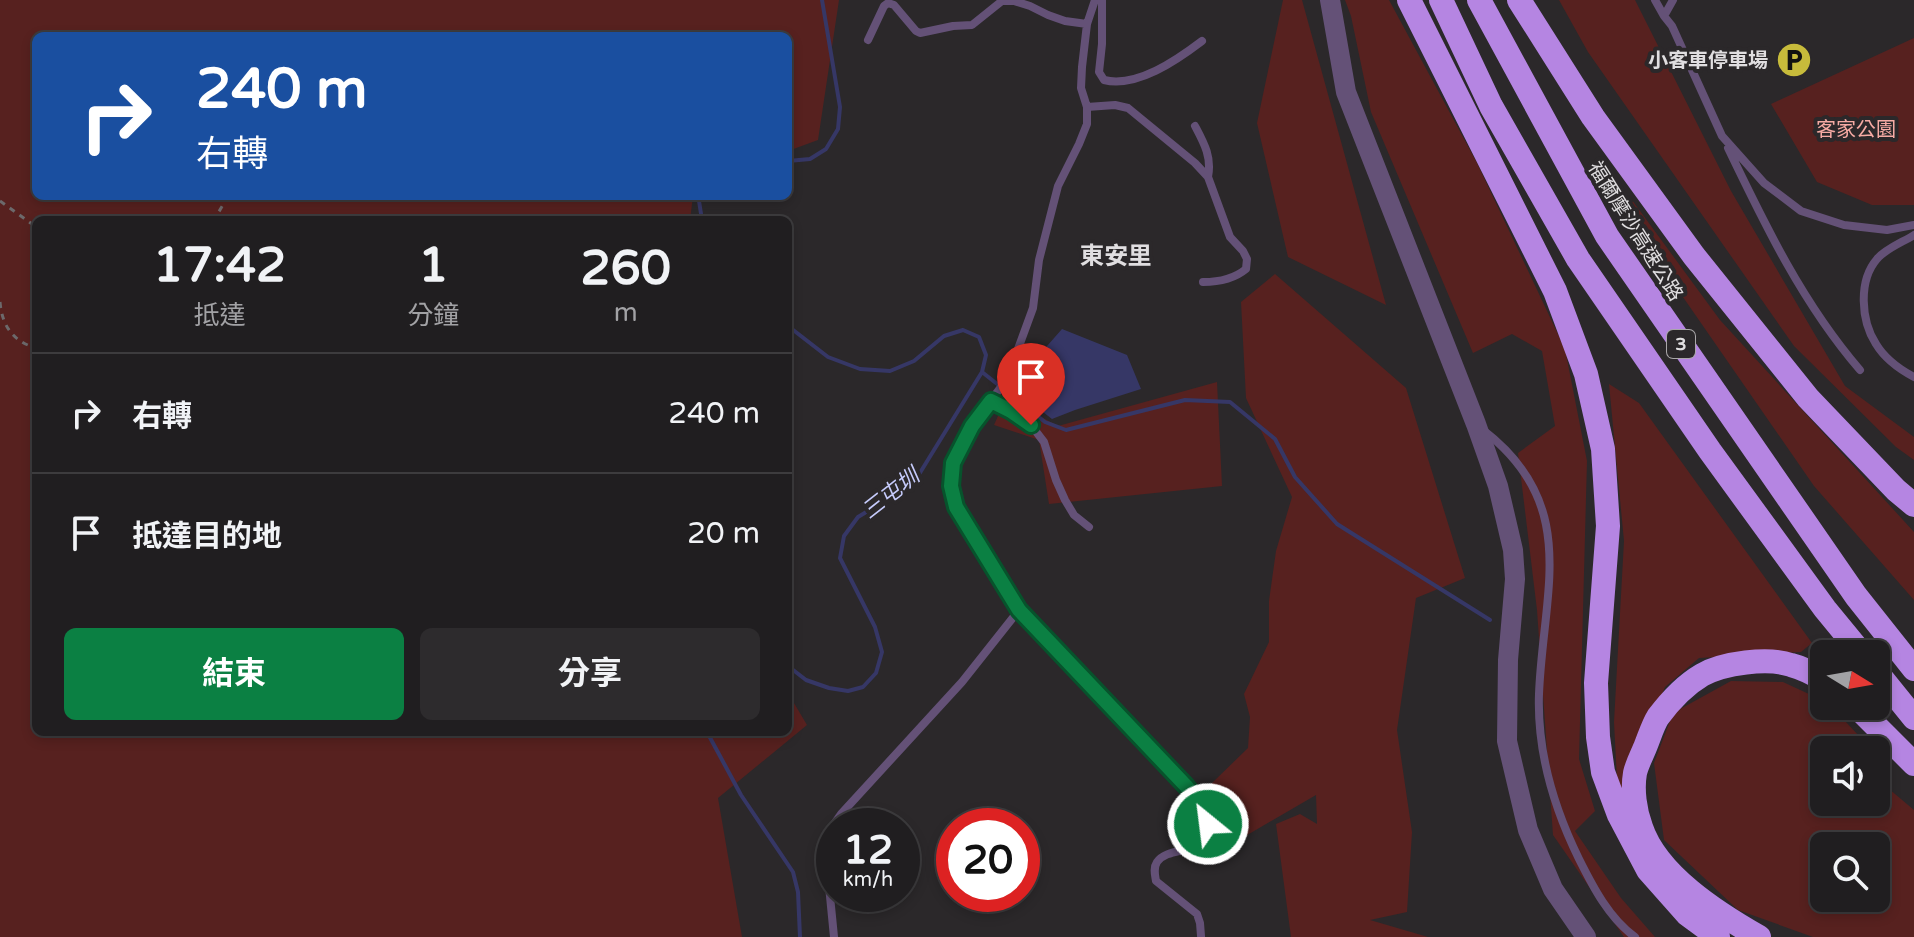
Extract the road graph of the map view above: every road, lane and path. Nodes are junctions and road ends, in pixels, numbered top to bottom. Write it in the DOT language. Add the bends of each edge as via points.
graph roads {
  1 [pos="1095,0"];
  2 [pos="1102,0"];
  3 [pos="1330,0"];
  4 [pos="1409,0"];
  5 [pos="1441,0"];
  6 [pos="1479,0"];
  7 [pos="1519,0"];
  8 [pos="1655,0"];
  9 [pos="1673,0"];
  10 [pos="1664,16"];
  11 [pos="1087,24"];
  12 [pos="868,40"];
  13 [pos="1202,41"];
  14 [pos="1087,107"];
  15 [pos="1195,126"];
  16 [pos="1722,136"];
  17 [pos="1208,177"];
  18 [pos="0,201"];
  19 [pos="32,224"];
  20 [pos="1914,225"];
  21 [pos="1914,235"];
  22 [pos="1203,282"];
  23 [pos="0,302"];
  24 [pos="32,347"];
  25 [pos="1860,370"];
  26 [pos="1914,377"];
  27 [pos="991,401"];
  28 [pos="1476,424"];
  29 [pos="1914,505"];
  30 [pos="1089,527"];
  31 [pos="1019,610"];
  32 [pos="1850,640"];
  33 [pos="1914,669"];
  34 [pos="1810,672"];
  35 [pos="1890,688"];
  36 [pos="1914,718"];
  37 [pos="1870,720"];
  38 [pos="1914,764"];
  39 [pos="1201,936"];
  40 [pos="834,937"];
  41 [pos="1586,937"];
  42 [pos="1635,937"];
  43 [pos="1718,937"];
  44 [pos="1759,937"];
  1 -- 11 [label="lane"];
  2 -- 13 [label="lane" via="1099,72 1104,80 1116,83 1145,75 1178,60"];
  3 -- 28 [label="street" via="1346,92"];
  4 -- 43 [label="highway" via="1555,291 1586,374 1603,449 1608,526 1596,683 1603,772 1648,870 1687,914"];
  5 -- 32 [label="highway, 3" via="1491,106 1578,259 1710,451"];
  6 -- 33 [label="highway, 福爾摩沙高速公路 / 3" via="1607,236 1856,596"];
  7 -- 29 [label="highway" via="1593,117 1694,256 1808,398"];
  8 -- 10 [label="lane"];
  9 -- 10 [label="lane"];
  10 -- 16 [label="lane"];
  11 -- 12 [label="lane" via="1002,1 972,25 920,33 888,3"];
  11 -- 14 [label="lane" via="1081,88"];
  14 -- 17 [label="lane" via="1128,108"];
  14 -- 27 [label="lane" via="1087,124 1047,223 1033,308 1007,379"];
  15 -- 17 [label="lane" via="1208,152"];
  16 -- 20 [label="lane" via="1764,183 1801,211 1844,225 1887,230"];
  16 -- 25 [label="lane" via="1771,237 1835,341"];
  17 -- 22 [label="lane" via="1230,237 1247,259 1239,275"];
  18 -- 19 [label="path"];
  21 -- 26 [label="lane" via="1877,258 1864,298 1875,343"];
  23 -- 24 [label="path" via="1,318 11,334"];
  27 -- 30 [label="lane" via="1031,425 1044,442 1065,500"];
  27 -- 31 [label="lane" via="953,463 951,486 956,507"];
  28 -- 41 [label="street" via="1513,550 1507,741 1528,830 1553,889"];
  28 -- 42 [label="lane" via="1529,478 1546,520 1551,570 1539,695 1542,751 1564,829 1596,894"];
  31 -- 39 [label="lane" via="1204,808 1204,838 1157,861 1154,870 1156,881 1197,914"];
  31 -- 40 [label="lane" via="829,831 825,845"];
  34 -- 44 [label="highway" via="1788,663 1757,662 1725,665 1702,675 1656,719 1635,773 1635,802 1648,843 1696,895"];
  35 -- 36 [label="highway"];
  37 -- 38 [label="highway"];
}
